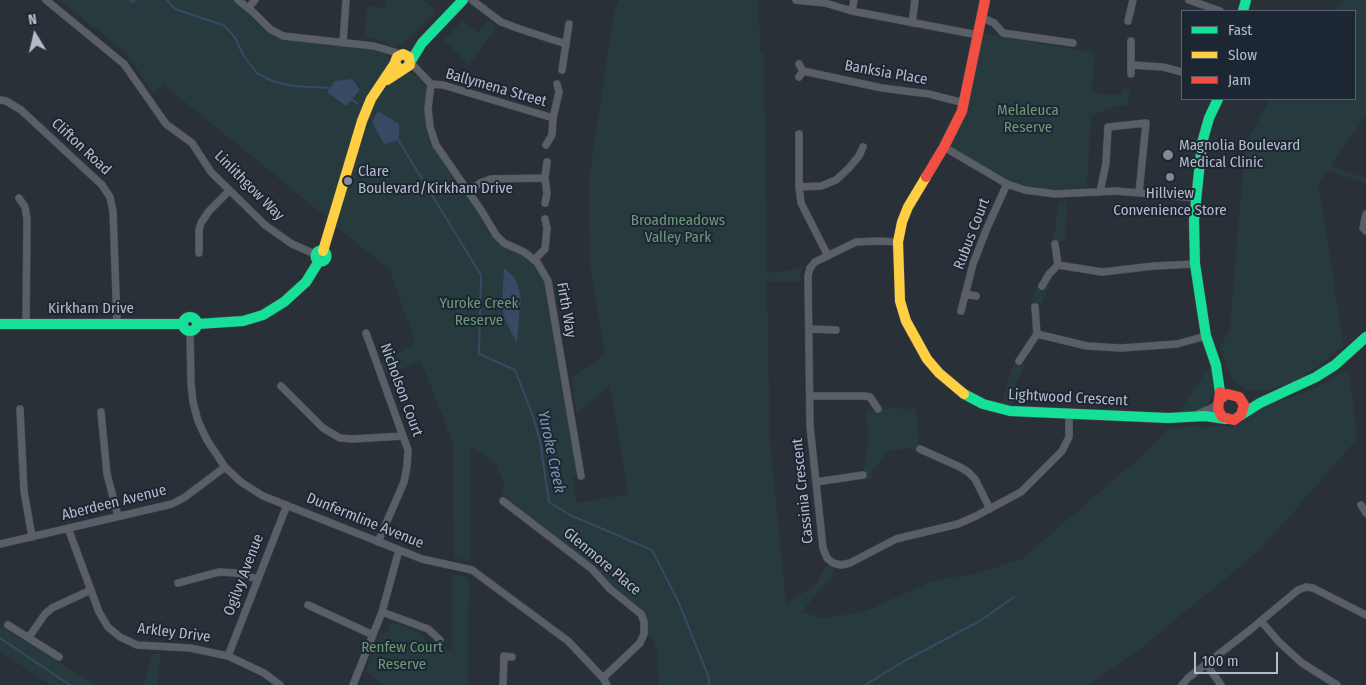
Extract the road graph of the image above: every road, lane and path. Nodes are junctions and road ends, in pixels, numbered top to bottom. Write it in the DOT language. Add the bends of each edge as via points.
graph roads {
  1 [pos="46,0"];
  2 [pos="238,0"];
  3 [pos="255,0"];
  4 [pos="346,0"];
  5 [pos="463,0"];
  6 [pos="472,0"];
  7 [pos="796,0"];
  8 [pos="854,0"];
  9 [pos="916,0"];
  10 [pos="985,0"];
  11 [pos="1133,0"];
  12 [pos="1194,1"];
  13 [pos="248,8"];
  14 [pos="1217,10"];
  15 [pos="852,11"];
  16 [pos="981,17"];
  17 [pos="1128,21"];
  18 [pos="912,23"];
  19 [pos="569,24"];
  20 [pos="978,35"];
  21 [pos="1131,42"];
  22 [pos="343,43"];
  23 [pos="1073,43"];
  24 [pos="566,44"];
  25 [pos="403,62"];
  26 [pos="799,64"];
  27 [pos="1132,65"];
  28 [pos="562,70"];
  29 [pos="1181,72"];
  30 [pos="1131,74"];
  31 [pos="431,84"];
  32 [pos="557,84"];
  33 [pos="0,100"];
  34 [pos="1218,100"];
  35 [pos="964,103"];
  36 [pos="553,118"];
  37 [pos="799,134"];
  38 [pos="546,145"];
  39 [pos="864,147"];
  40 [pos="944,147"];
  41 [pos="547,162"];
  42 [pos="545,178"];
  43 [pos="1007,184"];
  44 [pos="799,187"];
  45 [pos="230,191"];
  46 [pos="469,192"];
  47 [pos="1100,192"];
  48 [pos="1140,193"];
  49 [pos="19,198"];
  50 [pos="1197,198"];
  51 [pos="545,204"];
  52 [pos="1366,214"];
  53 [pos="545,219"];
  54 [pos="1366,231"];
  55 [pos="898,242"];
  56 [pos="1055,244"];
  57 [pos="199,253"];
  58 [pos="319,255"];
  59 [pos="828,256"];
  60 [pos="534,260"];
  61 [pos="1194,264"];
  62 [pos="1058,265"];
  63 [pos="1042,286"];
  64 [pos="965,294"];
  65 [pos="976,296"];
  66 [pos="1035,307"];
  67 [pos="961,311"];
  68 [pos="0,324"];
  69 [pos="26,324"];
  70 [pos="117,324"];
  71 [pos="190,327"];
  72 [pos="809,329"];
  73 [pos="836,330"];
  74 [pos="366,333"];
  75 [pos="1036,334"];
  76 [pos="1206,336"];
  77 [pos="1366,337"];
  78 [pos="1019,361"];
  79 [pos="1216,365"];
  80 [pos="281,386"];
  81 [pos="1276,395"];
  82 [pos="810,396"];
  83 [pos="1238,396"];
  84 [pos="1220,400"];
  85 [pos="20,409"];
  86 [pos="878,410"];
  87 [pos="101,412"];
  88 [pos="1069,414"];
  89 [pos="1241,415"];
  90 [pos="1188,417"];
  91 [pos="1226,419"];
  92 [pos="403,436"];
  93 [pos="920,449"];
  94 [pos="225,467"];
  95 [pos="863,475"];
  96 [pos="580,476"];
  97 [pos="816,482"];
  98 [pos="502,501"];
  99 [pos="1360,504"];
  100 [pos="287,505"];
  101 [pos="990,508"];
  102 [pos="1366,513"];
  103 [pos="118,516"];
  104 [pos="68,528"];
  105 [pos="32,537"];
  106 [pos="378,542"];
  107 [pos="0,544"];
  108 [pos="399,550"];
  109 [pos="258,580"];
  110 [pos="178,583"];
  111 [pos="91,590"];
  112 [pos="308,605"];
  113 [pos="382,612"];
  114 [pos="1366,615"];
  115 [pos="1261,621"];
  116 [pos="8,624"];
  117 [pos="373,635"];
  118 [pos="29,637"];
  119 [pos="440,640"];
  120 [pos="228,656"];
  121 [pos="512,656"];
  122 [pos="59,658"];
  123 [pos="1206,666"];
  124 [pos="605,682"];
  125 [pos="280,685"];
  126 [pos="353,685"];
  127 [pos="503,685"];
  128 [pos="1182,685"];
  129 [pos="1221,685"];
  130 [pos="1337,685"];
  1 -- 45 [label="street, Linlithgow Way" via="124,64 162,120 192,143 211,172"];
  2 -- 13 [label="street"];
  3 -- 13 [label="street"];
  4 -- 22 [label="street"];
  5 -- 25 [label="street, Kirkham Drive"];
  6 -- 24 [label="street" via="501,22"];
  7 -- 15 [label="street" via="826,3"];
  8 -- 15 [label="street"];
  9 -- 18 [label="street"];
  10 -- 16 [label="street, Lightwood Crescent"];
  11 -- 17 [label="street"];
  12 -- 14 [label="street"];
  13 -- 22 [label="street" via="266,26 283,36"];
  15 -- 18 [label="street"];
  16 -- 20 [label="street, Lightwood Crescent"];
  16 -- 23 [label="street" via="994,23 1003,33"];
  18 -- 20 [label="street"];
  19 -- 24 [label="street"];
  20 -- 35 [label="street, Lightwood Crescent"];
  21 -- 27 [label="street"];
  22 -- 25 [label="street" via="374,46"];
  24 -- 28 [label="street"];
  25 -- 31 [label="street"];
  25 -- 58 [label="street, Kirkham Drive" via="371,99"];
  26 -- 35 [label="street, Banksia Place" via="801,74 929,94"];
  27 -- 29 [label="street"];
  27 -- 30 [label="street"];
  31 -- 36 [label="street, Ballymena Street"];
  31 -- 46 [label="street, Firth Way" via="428,109 436,145"];
  32 -- 36 [label="street, Ballymena Street" via="559,92"];
  33 -- 70 [label="street, Clifton Road" via="21,110 102,185 110,197"];
  34 -- 50 [label="street" via="1202,143"];
  35 -- 40 [label="street, Lightwood Crescent"];
  36 -- 38 [label="street, Ballymena Street" via="552,136"];
  37 -- 44 [label="street"];
  39 -- 44 [label="street" via="836,180 821,186"];
  40 -- 43 [label="street"];
  40 -- 55 [label="street, Lightwood Crescent" via="908,208"];
  41 -- 42 [label="street"];
  42 -- 46 [label="street" via="491,179"];
  42 -- 51 [label="street"];
  43 -- 47 [label="street" via="1043,194"];
  43 -- 64 [label="street, Rubus Court" via="977,255"];
  44 -- 59 [label="street" via="801,203"];
  45 -- 57 [label="street" via="201,223"];
  45 -- 58 [label="street, Linlithgow Way" via="279,236"];
  46 -- 60 [label="street, Firth Way" via="496,235"];
  47 -- 48 [label="street"];
  47 -- 48 [label="street" via="1108,127 1146,123"];
  48 -- 50 [label="street"];
  49 -- 69 [label="street" via="27,219"];
  50 -- 61 [label="street"];
  52 -- 54 [label="street" via="1363,228"];
  53 -- 60 [label="street" via="545,249"];
  55 -- 59 [label="street, Cassinia Crescent" via="856,242"];
  55 -- 88 [label="street, Lightwood Crescent" via="899,290 906,321 927,359 939,373 964,394 983,404 1018,412"];
  56 -- 62 [label="street"];
  58 -- 71 [label="street, Kirkham Drive" via="306,282 263,315 243,321"];
  59 -- 72 [label="street, Cassinia Crescent" via="810,268"];
  60 -- 96 [label="street, Firth Way" via="548,280"];
  61 -- 62 [label="street" via="1102,272"];
  61 -- 76 [label="street"];
  62 -- 63 [label="street"];
  64 -- 65 [label="street, Rubus Court"];
  64 -- 67 [label="street, Rubus Court"];
  66 -- 75 [label="street"];
  68 -- 69 [label="street, Kirkham Drive"];
  69 -- 70 [label="street, Kirkham Drive"];
  70 -- 71 [label="street, Kirkham Drive"];
  71 -- 94 [label="street, Dunfermline Avenue" via="193,402 207,440"];
  72 -- 73 [label="street"];
  72 -- 82 [label="street, Cassinia Crescent"];
  74 -- 92 [label="street, Nicholson Court"];
  75 -- 76 [label="street" via="1087,346 1120,348 1177,344"];
  75 -- 78 [label="street"];
  76 -- 79 [label="street"];
  77 -- 81 [label="street" via="1325,372"];
  79 -- 83 [label="street" via="1226,384"];
  79 -- 84 [label="street"];
  80 -- 92 [label="street" via="322,428 340,438"];
  81 -- 83 [label="street"];
  81 -- 89 [label="street"];
  82 -- 86 [label="street" via="870,397"];
  82 -- 97 [label="street, Cassinia Crescent"];
  83 -- 84 [label="street" via="1228,394"];
  83 -- 89 [label="street" via="1244,405"];
  84 -- 90 [label="street, Lightwood Crescent" via="1214,407"];
  84 -- 91 [label="street" via="1218,409"];
  85 -- 105 [label="street" via="24,491"];
  87 -- 103 [label="street" via="107,474"];
  88 -- 90 [label="street, Lightwood Crescent"];
  88 -- 101 [label="street, Cassinia Crescent" via="1069,437 1062,451 1020,492"];
  89 -- 91 [label="street" via="1234,420"];
  90 -- 91 [label="street, Lightwood Crescent"];
  92 -- 106 [label="street, Nicholson Court" via="408,450 404,482"];
  93 -- 101 [label="street" via="968,472"];
  94 -- 100 [label="street, Dunfermline Avenue" via="263,496"];
  94 -- 103 [label="street, Aberdeen Avenue" via="172,504"];
  95 -- 97 [label="street"];
  97 -- 101 [label="street, Cassinia Crescent" via="826,558 841,565 896,539 958,524"];
  98 -- 124 [label="street, Glenmore Place" via="592,569 640,614 644,622 640,644"];
  99 -- 102 [label="street"];
  100 -- 106 [label="street, Dunfermline Avenue"];
  100 -- 109 [label="street, Ogilvy Avenue"];
  103 -- 104 [label="street, Aberdeen Avenue"];
  104 -- 105 [label="street, Aberdeen Avenue"];
  104 -- 111 [label="street, Arkley Drive"];
  105 -- 107 [label="street, Aberdeen Avenue"];
  106 -- 108 [label="street, Dunfermline Avenue"];
  108 -- 113 [label="street"];
  108 -- 124 [label="street, Dunfermline Avenue" via="422,559 472,570 568,641"];
  109 -- 110 [label="street" via="219,572"];
  109 -- 120 [label="street, Ogilvy Avenue"];
  111 -- 118 [label="street" via="52,608"];
  111 -- 120 [label="street, Arkley Drive" via="108,627 120,638 137,645 190,648"];
  112 -- 117 [label="street"];
  113 -- 117 [label="street"];
  113 -- 119 [label="street" via="428,629"];
  114 -- 115 [label="street" via="1313,588 1306,588 1298,590"];
  115 -- 123 [label="street"];
  115 -- 130 [label="street" via="1291,654"];
  116 -- 118 [label="street"];
  117 -- 126 [label="street"];
  118 -- 122 [label="street"];
  120 -- 125 [label="street, Arkley Drive" via="264,673"];
  121 -- 127 [label="street" via="502,655"];
  123 -- 128 [label="street"];
  123 -- 129 [label="street"];
}
